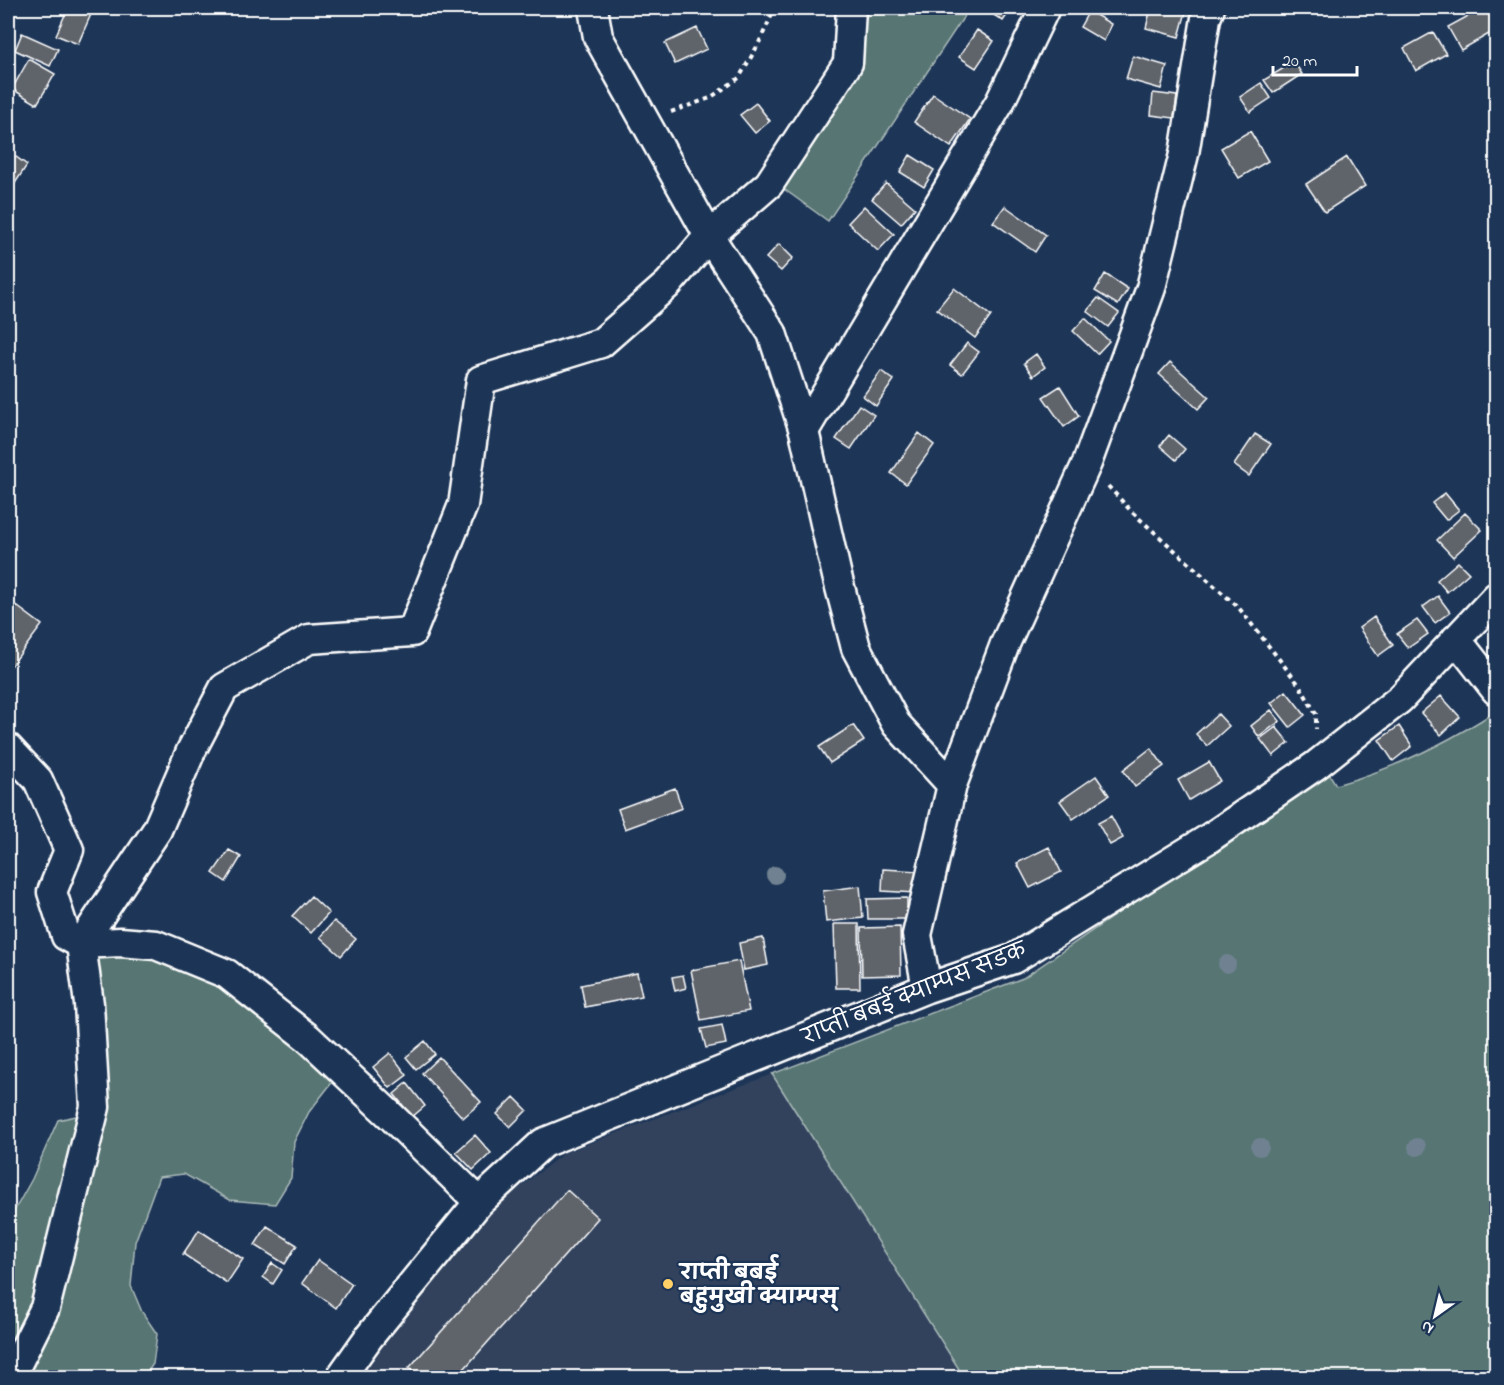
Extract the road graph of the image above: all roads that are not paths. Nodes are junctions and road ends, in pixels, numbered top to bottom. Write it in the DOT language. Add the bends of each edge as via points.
graph roads {
  1 [pos="593,8"];
  2 [pos="851,8"];
  3 [pos="1045,8"];
  4 [pos="1210,8"];
  5 [pos="709,236"];
  6 [pos="804,431"];
  7 [pos="1497,597"];
  8 [pos="1456,639"];
  9 [pos="1497,690"];
  10 [pos="8,748"];
  11 [pos="952,785"];
  12 [pos="81,944"];
  13 [pos="927,988"];
  14 [pos="479,1202"];
  15 [pos="10,1377"];
  16 [pos="340,1377"];
  1 -- 5 [label="street" via="598,37"];
  2 -- 5 [label="street" via="848,63 769,184"];
  3 -- 6 [label="street" via="1000,102"];
  4 -- 11 [label="street" via="1184,154 1151,288 1088,462 1005,644"];
  5 -- 6 [label="street" via="772,333"];
  5 -- 12 [label="street" via="668,284 602,343 481,380 463,505 412,632 309,639 224,688 157,830"];
  6 -- 11 [label="street" via="856,648 897,724"];
  7 -- 8 [label="street, राप्ती बबई क्याम्पस सडक"];
  8 -- 9 [label="street"];
  8 -- 13 [label="street, राप्ती बबई क्याम्पस सडक" via="1400,699 1315,766 1208,839 1013,959"];
  10 -- 12 [label="street" via="38,780 69,850 52,892 66,936"];
  11 -- 13 [label="street" via="917,935"];
  12 -- 14 [label="street" via="156,945 227,974 308,1038"];
  12 -- 15 [label="street" via="95,1107 45,1308"];
  13 -- 14 [label="street, राप्ती बबई क्याम्पस सडक" via="543,1143"];
  14 -- 16 [label="street, राप्ती बबई क्याम्पस सडक"];
}
